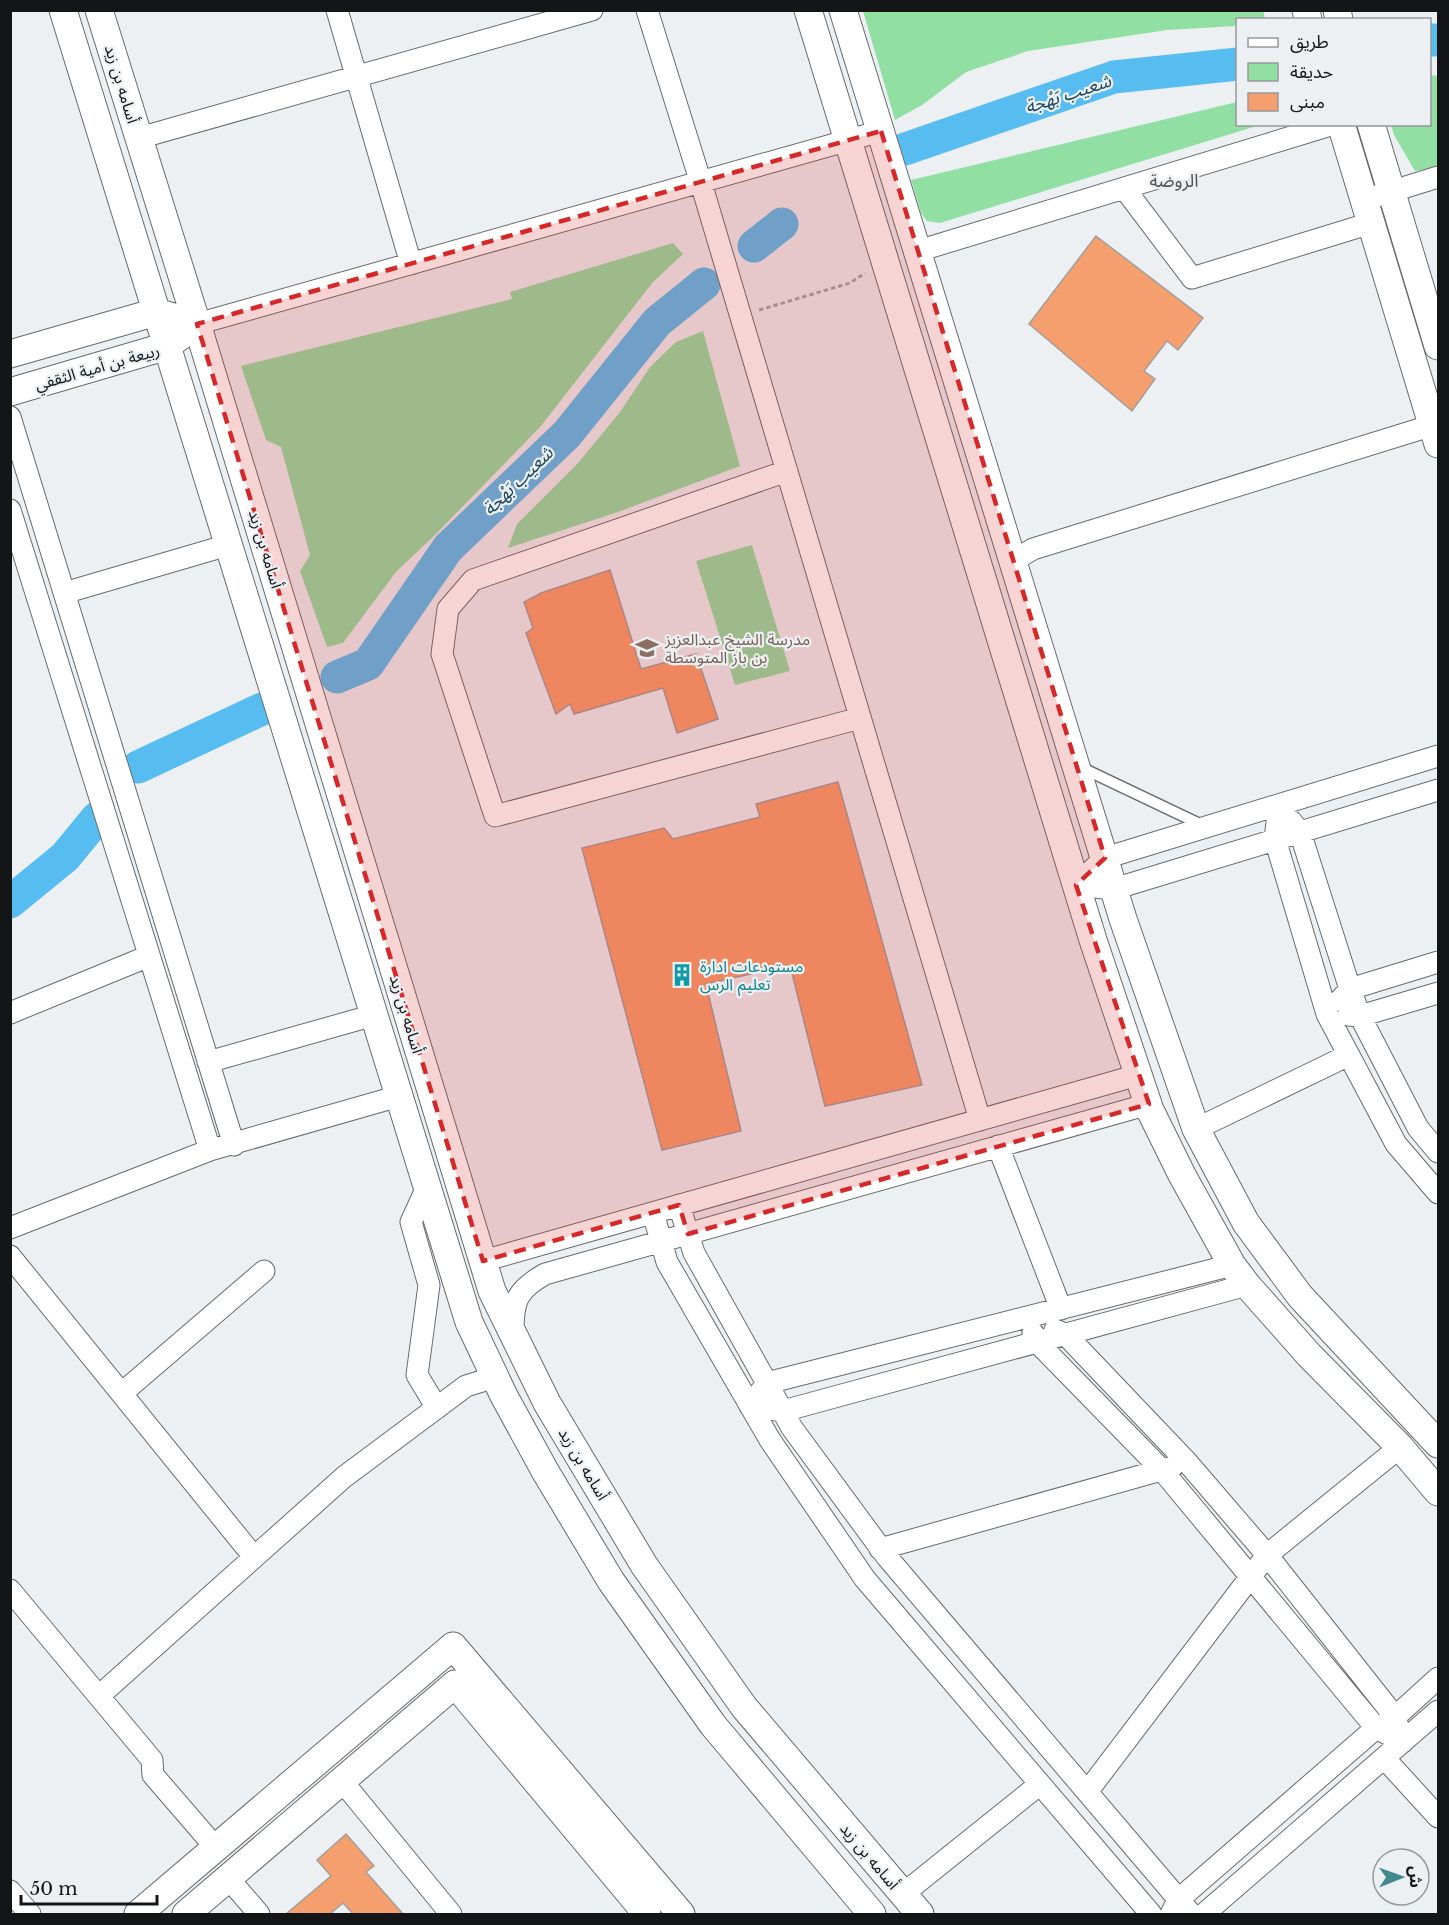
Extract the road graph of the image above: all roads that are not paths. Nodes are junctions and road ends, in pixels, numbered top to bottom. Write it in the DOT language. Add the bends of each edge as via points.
graph roads {
  1 [pos="63,10"];
  2 [pos="99,10"];
  3 [pos="337,10"];
  4 [pos="592,10"];
  5 [pos="647,10"];
  6 [pos="808,10"];
  7 [pos="843,10"];
  8 [pos="356,77"];
  9 [pos="1327,126"];
  10 [pos="1342,126"];
  11 [pos="1372,126"];
  12 [pos="881,131"];
  13 [pos="139,138"];
  14 [pos="848,142"];
  15 [pos="1438,177"];
  16 [pos="701,183"];
  17 [pos="1124,188"];
  18 [pos="1392,191"];
  19 [pos="1367,211"];
  20 [pos="918,251"];
  21 [pos="411,264"];
  22 [pos="156,312"];
  23 [pos="197,324"];
  24 [pos="167,346"];
  25 [pos="1438,346"];
  26 [pos="10,354"];
  27 [pos="10,392"];
  28 [pos="10,417"];
  29 [pos="1436,434"];
  30 [pos="787,471"];
  31 [pos="10,510"];
  32 [pos="228,545"];
  33 [pos="18,560"];
  34 [pos="1013,561"];
  35 [pos="64,593"];
  36 [pos="860,718"];
  37 [pos="1438,756"];
  38 [pos="1076,765"];
  39 [pos="1438,790"];
  40 [pos="1279,806"];
  41 [pos="1207,827"];
  42 [pos="1300,832"];
  43 [pos="1275,839"];
  44 [pos="1105,858"];
  45 [pos="1076,885"];
  46 [pos="1114,889"];
  47 [pos="149,956"];
  48 [pos="1438,962"];
  49 [pos="1350,989"];
  50 [pos="1438,993"];
  51 [pos="10,1012"];
  52 [pos="1327,1014"];
  53 [pos="374,1015"];
  54 [pos="1360,1016"];
  55 [pos="1349,1055"];
  56 [pos="208,1062"];
  57 [pos="1138,1075"];
  58 [pos="399,1096"];
  59 [pos="1149,1104"];
  60 [pos="980,1120"];
  61 [pos="1196,1129"];
  62 [pos="234,1145"];
  63 [pos="998,1146"];
  64 [pos="210,1150"];
  65 [pos="1438,1152"];
  66 [pos="427,1187"];
  67 [pos="1438,1193"];
  68 [pos="679,1205"];
  69 [pos="653,1213"];
  70 [pos="10,1228"];
  71 [pos="688,1234"];
  72 [pos="661,1241"];
  73 [pos="10,1256"];
  74 [pos="483,1261"];
  75 [pos="264,1271"];
  76 [pos="1240,1275"];
  77 [pos="1061,1309"];
  78 [pos="1026,1318"];
  79 [pos="513,1332"];
  80 [pos="1065,1334"];
  81 [pos="1037,1342"];
  82 [pos="495,1377"];
  83 [pos="767,1383"];
  84 [pos="122,1394"];
  85 [pos="750,1406"];
  86 [pos="436,1408"];
  87 [pos="783,1411"];
  88 [pos="1438,1444"];
  89 [pos="1400,1447"];
  90 [pos="1187,1462"];
  91 [pos="1162,1470"];
  92 [pos="1438,1492"];
  93 [pos="880,1549"];
  94 [pos="1268,1555"];
  95 [pos="254,1557"];
  96 [pos="644,1565"];
  97 [pos="1250,1576"];
  98 [pos="611,1581"];
  99 [pos="10,1590"];
  100 [pos="1438,1678"];
  101 [pos="99,1696"];
  102 [pos="1438,1711"];
  103 [pos="1395,1717"];
  104 [pos="1376,1728"];
  105 [pos="1403,1742"];
  106 [pos="1385,1759"];
  107 [pos="342,1781"];
  108 [pos="1040,1784"];
  109 [pos="1087,1792"];
  110 [pos="1438,1817"];
  111 [pos="216,1848"];
  112 [pos="228,1878"];
  113 [pos="10,1891"];
  114 [pos="911,1904"];
  115 [pos="1180,1910"];
  116 [pos="30,1914"];
  117 [pos="138,1914"];
  118 [pos="186,1914"];
  119 [pos="259,1914"];
  120 [pos="451,1914"];
  121 [pos="647,1914"];
  122 [pos="681,1914"];
  123 [pos="872,1914"];
  124 [pos="1151,1914"];
  125 [pos="1204,1914"];
  1 -- 22 [label="street, أسامه بن زيد"];
  2 -- 13 [label="street, أسامه بن زيد"];
  3 -- 8 [label="street"];
  4 -- 8 [label="street"];
  5 -- 16 [label="street"];
  6 -- 14 [label="street"];
  7 -- 12 [label="street"];
  8 -- 13 [label="street"];
  8 -- 21 [label="street"];
  9 -- 17 [label="street"];
  10 -- 19 [label="street"];
  11 -- 18 [label="street"];
  12 -- 14 [label="street"];
  12 -- 20 [label="street"];
  13 -- 23 [label="street, أسامه بن زيد"];
  14 -- 16 [label="street"];
  14 -- 45 [label="street"];
  15 -- 18 [label="street"];
  16 -- 21 [label="street"];
  16 -- 30 [label="street"];
  17 -- 19 [label="street" via="1192,278"];
  17 -- 20 [label="street"];
  18 -- 19 [label="street"];
  18 -- 25 [label="street"];
  19 -- 29 [label="street"];
  20 -- 34 [label="street"];
  21 -- 23 [label="street"];
  22 -- 23 [label="street"];
  22 -- 24 [label="street, أسامه بن زيد"];
  22 -- 26 [label="street"];
  23 -- 24 [label="street, ربيعة بن أمية الثقفي"];
  23 -- 74 [label="street, أسامه بن زيد"];
  24 -- 27 [label="street, ربيعة بن أمية الثقفي"];
  24 -- 32 [label="street, أسامه بن زيد"];
  28 -- 35 [label="street"];
  29 -- 34 [label="street" via="1033,549"];
  30 -- 36 [label="street"];
  30 -- 36 [label="street" via="473,580 448,609 442,654 495,816"];
  31 -- 33 [label="street"];
  32 -- 35 [label="street"];
  32 -- 53 [label="street, أسامه بن زيد"];
  33 -- 47 [label="street"];
  34 -- 38 [label="street"];
  35 -- 56 [label="street"];
  36 -- 60 [label="street"];
  37 -- 40 [label="street"];
  38 -- 41 [label="lane"];
  38 -- 44 [label="street"];
  39 -- 42 [label="street"];
  40 -- 41 [label="street"];
  40 -- 42 [label="street"];
  40 -- 43 [label="street"];
  41 -- 44 [label="street"];
  42 -- 43 [label="street"];
  42 -- 49 [label="street"];
  43 -- 46 [label="street"];
  43 -- 52 [label="street"];
  44 -- 45 [label="street"];
  44 -- 46 [label="street"];
  45 -- 46 [label="street"];
  45 -- 57 [label="street"];
  46 -- 61 [label="street"];
  47 -- 51 [label="street"];
  47 -- 64 [label="street"];
  48 -- 49 [label="street"];
  49 -- 52 [label="street"];
  49 -- 54 [label="street"];
  50 -- 54 [label="street"];
  52 -- 54 [label="street"];
  52 -- 55 [label="street"];
  53 -- 56 [label="street"];
  53 -- 58 [label="street, أسامه بن زيد"];
  54 -- 65 [label="street" via="1418,1128"];
  55 -- 61 [label="street"];
  55 -- 67 [label="street" via="1396,1144"];
  56 -- 62 [label="street"];
  57 -- 59 [label="street"];
  57 -- 60 [label="street"];
  58 -- 62 [label="street"];
  58 -- 66 [label="street, أسامه بن زيد"];
  59 -- 63 [label="street"];
  59 -- 76 [label="street" via="1182,1175"];
  60 -- 68 [label="street"];
  61 -- 88 [label="street" via="1246,1223 1300,1296"];
  62 -- 64 [label="street"];
  63 -- 71 [label="street"];
  63 -- 77 [label="street"];
  64 -- 70 [label="street"];
  66 -- 82 [label="street, أسامه بن زيد" via="469,1322"];
  66 -- 86 [label="street" via="411,1222 429,1285 417,1375"];
  68 -- 69 [label="street"];
  68 -- 71 [label="street"];
  69 -- 72 [label="street"];
  69 -- 74 [label="street"];
  71 -- 72 [label="street"];
  71 -- 83 [label="street" via="694,1252"];
  72 -- 79 [label="street" via="545,1274 526,1285 513,1308"];
  72 -- 85 [label="street" via="667,1262"];
  73 -- 84 [label="street"];
  74 -- 79 [label="street, أسامه بن زيد" via="492,1292"];
  75 -- 84 [label="street"];
  76 -- 77 [label="street"];
  76 -- 80 [label="street"];
  76 -- 89 [label="street" via="1309,1354"];
  77 -- 78 [label="street"];
  78 -- 80 [label="street"];
  78 -- 81 [label="street"];
  78 -- 83 [label="street"];
  79 -- 96 [label="street, أسامه بن زيد" via="548,1403"];
  80 -- 81 [label="street"];
  80 -- 90 [label="street"];
  81 -- 87 [label="street"];
  81 -- 91 [label="street"];
  82 -- 86 [label="street" via="466,1386"];
  82 -- 98 [label="street, أسامه بن زيد"];
  83 -- 85 [label="street"];
  83 -- 87 [label="street"];
  84 -- 95 [label="street"];
  85 -- 87 [label="street"];
  85 -- 108 [label="street" via="865,1579"];
  86 -- 95 [label="street" via="344,1477"];
  87 -- 93 [label="street"];
  89 -- 92 [label="street"];
  89 -- 94 [label="street"];
  90 -- 91 [label="street"];
  90 -- 94 [label="street"];
  91 -- 93 [label="street"];
  91 -- 97 [label="street"];
  93 -- 109 [label="street"];
  94 -- 97 [label="street"];
  94 -- 103 [label="street"];
  95 -- 101 [label="street"];
  96 -- 98 [label="street"];
  96 -- 114 [label="street, أسامه بن زيد" via="744,1707"];
  97 -- 104 [label="street"];
  97 -- 109 [label="street"];
  98 -- 123 [label="street, أسامه بن زيد" via="714,1725"];
  99 -- 101 [label="street"];
  100 -- 103 [label="street"];
  101 -- 111 [label="street" via="152,1760 153,1775"];
  102 -- 105 [label="street"];
  103 -- 104 [label="street"];
  103 -- 105 [label="street"];
  104 -- 105 [label="street"];
  104 -- 115 [label="street"];
  105 -- 106 [label="street"];
  106 -- 110 [label="street"];
  106 -- 125 [label="street"];
  107 -- 112 [label="street"];
  107 -- 120 [label="street"];
  107 -- 121 [label="street" via="455,1684"];
  108 -- 114 [label="street"];
  108 -- 124 [label="street"];
  109 -- 115 [label="street"];
  111 -- 117 [label="street"];
  111 -- 122 [label="street" via="453,1646"];
  112 -- 118 [label="street"];
  112 -- 119 [label="street"];
  113 -- 116 [label="street"];
}
